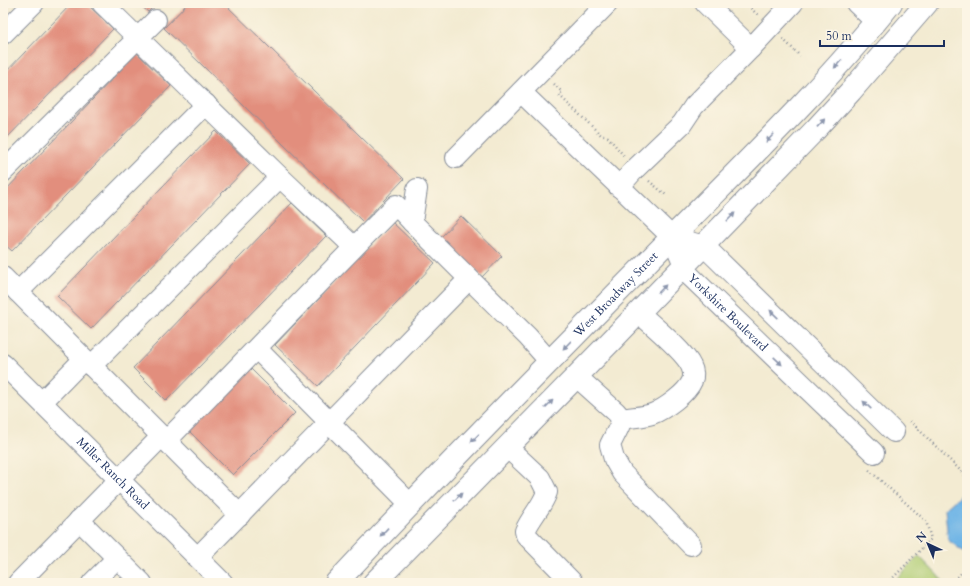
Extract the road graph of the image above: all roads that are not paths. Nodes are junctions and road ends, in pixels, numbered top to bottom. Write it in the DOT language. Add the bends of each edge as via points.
graph roads {
  1 [pos="34,3"];
  2 [pos="102,3"];
  3 [pos="608,3"];
  4 [pos="705,3"];
  5 [pos="793,3"];
  6 [pos="856,3"];
  7 [pos="891,3"];
  8 [pos="927,3"];
  9 [pos="156,20"];
  10 [pos="876,22"];
  11 [pos="3,34"];
  12 [pos="138,38"];
  13 [pos="751,48"];
  14 [pos="521,92"];
  15 [pos="206,104"];
  16 [pos="456,158"];
  17 [pos="3,172"];
  18 [pos="280,177"];
  19 [pos="620,187"];
  20 [pos="417,189"];
  21 [pos="412,222"];
  22 [pos="672,237"];
  23 [pos="704,246"];
  24 [pos="354,247"];
  25 [pos="685,266"];
  26 [pos="3,277"];
  27 [pos="469,278"];
  28 [pos="18,292"];
  29 [pos="639,313"];
  30 [pos="257,349"];
  31 [pos="88,362"];
  32 [pos="550,362"];
  33 [pos="3,364"];
  34 [pos="577,377"];
  35 [pos="42,402"];
  36 [pos="622,419"];
  37 [pos="330,422"];
  38 [pos="901,425"];
  39 [pos="164,439"];
  40 [pos="507,447"];
  41 [pos="871,461"];
  42 [pos="119,479"];
  43 [pos="410,504"];
  44 [pos="240,514"];
  45 [pos="79,520"];
  46 [pos="691,545"];
  47 [pos="117,558"];
  48 [pos="198,558"];
  49 [pos="18,583"];
  50 [pos="92,583"];
  51 [pos="142,583"];
  52 [pos="223,583"];
  53 [pos="336,583"];
  54 [pos="374,583"];
  55 [pos="573,583"];
  1 -- 11 [label="street"];
  2 -- 12 [label="street"];
  3 -- 14 [label="street"];
  4 -- 13 [label="street"];
  5 -- 13 [label="street"];
  6 -- 10 [label="street"];
  7 -- 10 [label="main road, West Broadway Street"];
  23 -- 8 [label="main road, one-way" via="851,91"];
  9 -- 12 [label="street"];
  10 -- 22 [label="main road, West Broadway Street, one-way" via="796,112"];
  12 -- 15 [label="street"];
  12 -- 17 [label="street"];
  13 -- 19 [label="street"];
  14 -- 16 [label="street"];
  14 -- 19 [label="street"];
  15 -- 18 [label="street"];
  15 -- 28 [label="street"];
  18 -- 24 [label="street"];
  18 -- 31 [label="street"];
  19 -- 22 [label="street"];
  20 -- 21 [label="street"];
  21 -- 24 [label="street" via="396,205"];
  21 -- 27 [label="street"];
  22 -- 23 [label="street"];
  22 -- 25 [label="street, Yorkshire Boulevard"];
  22 -- 32 [label="main road, West Broadway Street, one-way"];
  23 -- 25 [label="main road"];
  38 -- 23 [label="street, one-way"];
  24 -- 30 [label="street"];
  29 -- 25 [label="main road, one-way"];
  25 -- 41 [label="street, Yorkshire Boulevard, one-way" via="688,274"];
  26 -- 28 [label="street"];
  27 -- 32 [label="street"];
  27 -- 37 [label="street"];
  28 -- 31 [label="street"];
  29 -- 34 [label="main road"];
  29 -- 36 [label="street" via="684,355 693,372 692,380 682,394 665,408 651,414"];
  30 -- 37 [label="street"];
  30 -- 39 [label="street"];
  31 -- 35 [label="street"];
  31 -- 39 [label="street"];
  32 -- 43 [label="main road, West Broadway Street, one-way"];
  33 -- 35 [label="street, Miller Ranch Road"];
  34 -- 36 [label="street"];
  40 -- 34 [label="main road, one-way"];
  35 -- 42 [label="street, Miller Ranch Road"];
  36 -- 46 [label="street" via="610,445 614,459 622,473"];
  37 -- 43 [label="street"];
  37 -- 44 [label="street"];
  39 -- 42 [label="street"];
  39 -- 44 [label="street"];
  54 -- 40 [label="main road, one-way"];
  40 -- 55 [label="street" via="540,478 547,492 544,502 528,524 526,535"];
  42 -- 45 [label="street"];
  42 -- 48 [label="street, Miller Ranch Road"];
  43 -- 53 [label="main road, West Broadway Street, one-way"];
  44 -- 48 [label="street"];
  45 -- 47 [label="street"];
  45 -- 49 [label="street"];
  47 -- 50 [label="street"];
  47 -- 51 [label="street"];
  48 -- 52 [label="street, Miller Ranch Road"];
}
